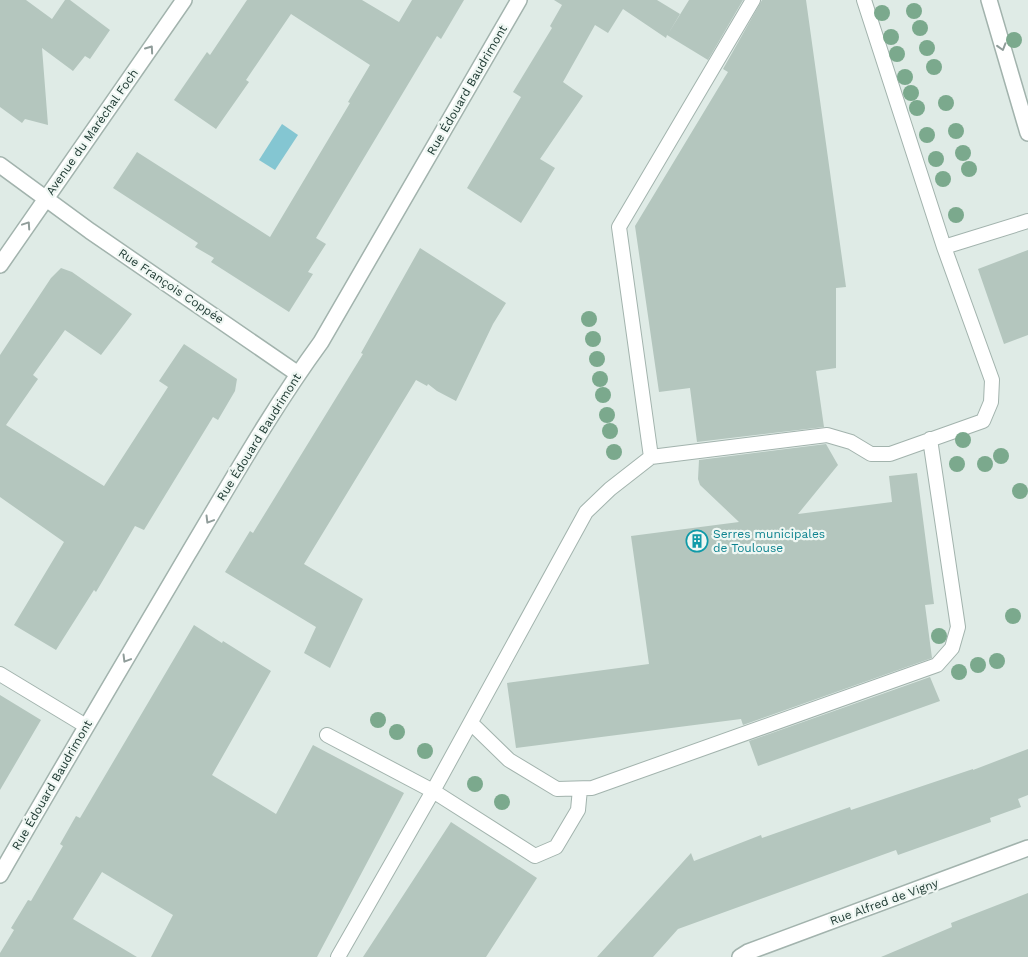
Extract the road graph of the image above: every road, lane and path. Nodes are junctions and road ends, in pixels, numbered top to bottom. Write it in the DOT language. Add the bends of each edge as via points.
graph roads {
  1 [pos="184,0"];
  2 [pos="519,0"];
  3 [pos="753,0"];
  4 [pos="864,0"];
  5 [pos="988,0"];
  6 [pos="1028,133"];
  7 [pos="0,165"];
  8 [pos="45,199"];
  9 [pos="1028,221"];
  10 [pos="944,247"];
  11 [pos="0,265"];
  12 [pos="298,374"];
  13 [pos="930,439"];
  14 [pos="651,457"];
  15 [pos="0,674"];
  16 [pos="471,722"];
  17 [pos="86,726"];
  18 [pos="327,735"];
  19 [pos="580,789"];
  20 [pos="433,791"];
  21 [pos="1028,848"];
  22 [pos="0,875"];
  23 [pos="338,957"];
  24 [pos="740,957"];
  8 -- 1 [label="street, Avenue du Maréchal Foch, one-way"];
  2 -- 12 [label="street, Rue Édouard Baudrimont" via="321,342"];
  3 -- 14 [label="lane" via="619,226"];
  4 -- 10 [label="lane"];
  5 -- 6 [label="street, one-way"];
  7 -- 8 [label="street, Rue François Coppée"];
  11 -- 8 [label="street, Avenue du Maréchal Foch, one-way"];
  8 -- 12 [label="street, Rue François Coppée"];
  9 -- 10 [label="lane"];
  10 -- 13 [label="lane" via="992,380 991,402 983,421"];
  12 -- 17 [label="street, Rue Édouard Baudrimont, one-way"];
  13 -- 14 [label="lane" via="890,454 872,454 827,435"];
  13 -- 19 [label="lane" via="958,627 952,648 937,665 592,788"];
  14 -- 16 [label="lane" via="586,512"];
  15 -- 17 [label="lane"];
  16 -- 19 [label="lane" via="509,760 557,789"];
  16 -- 20 [label="lane"];
  17 -- 22 [label="street, Rue Édouard Baudrimont"];
  18 -- 20 [label="lane"];
  19 -- 20 [label="lane" via="578,810 556,847 535,856"];
  20 -- 23 [label="lane"];
  21 -- 24 [label="street, Rue Alfred de Vigny"];
}
